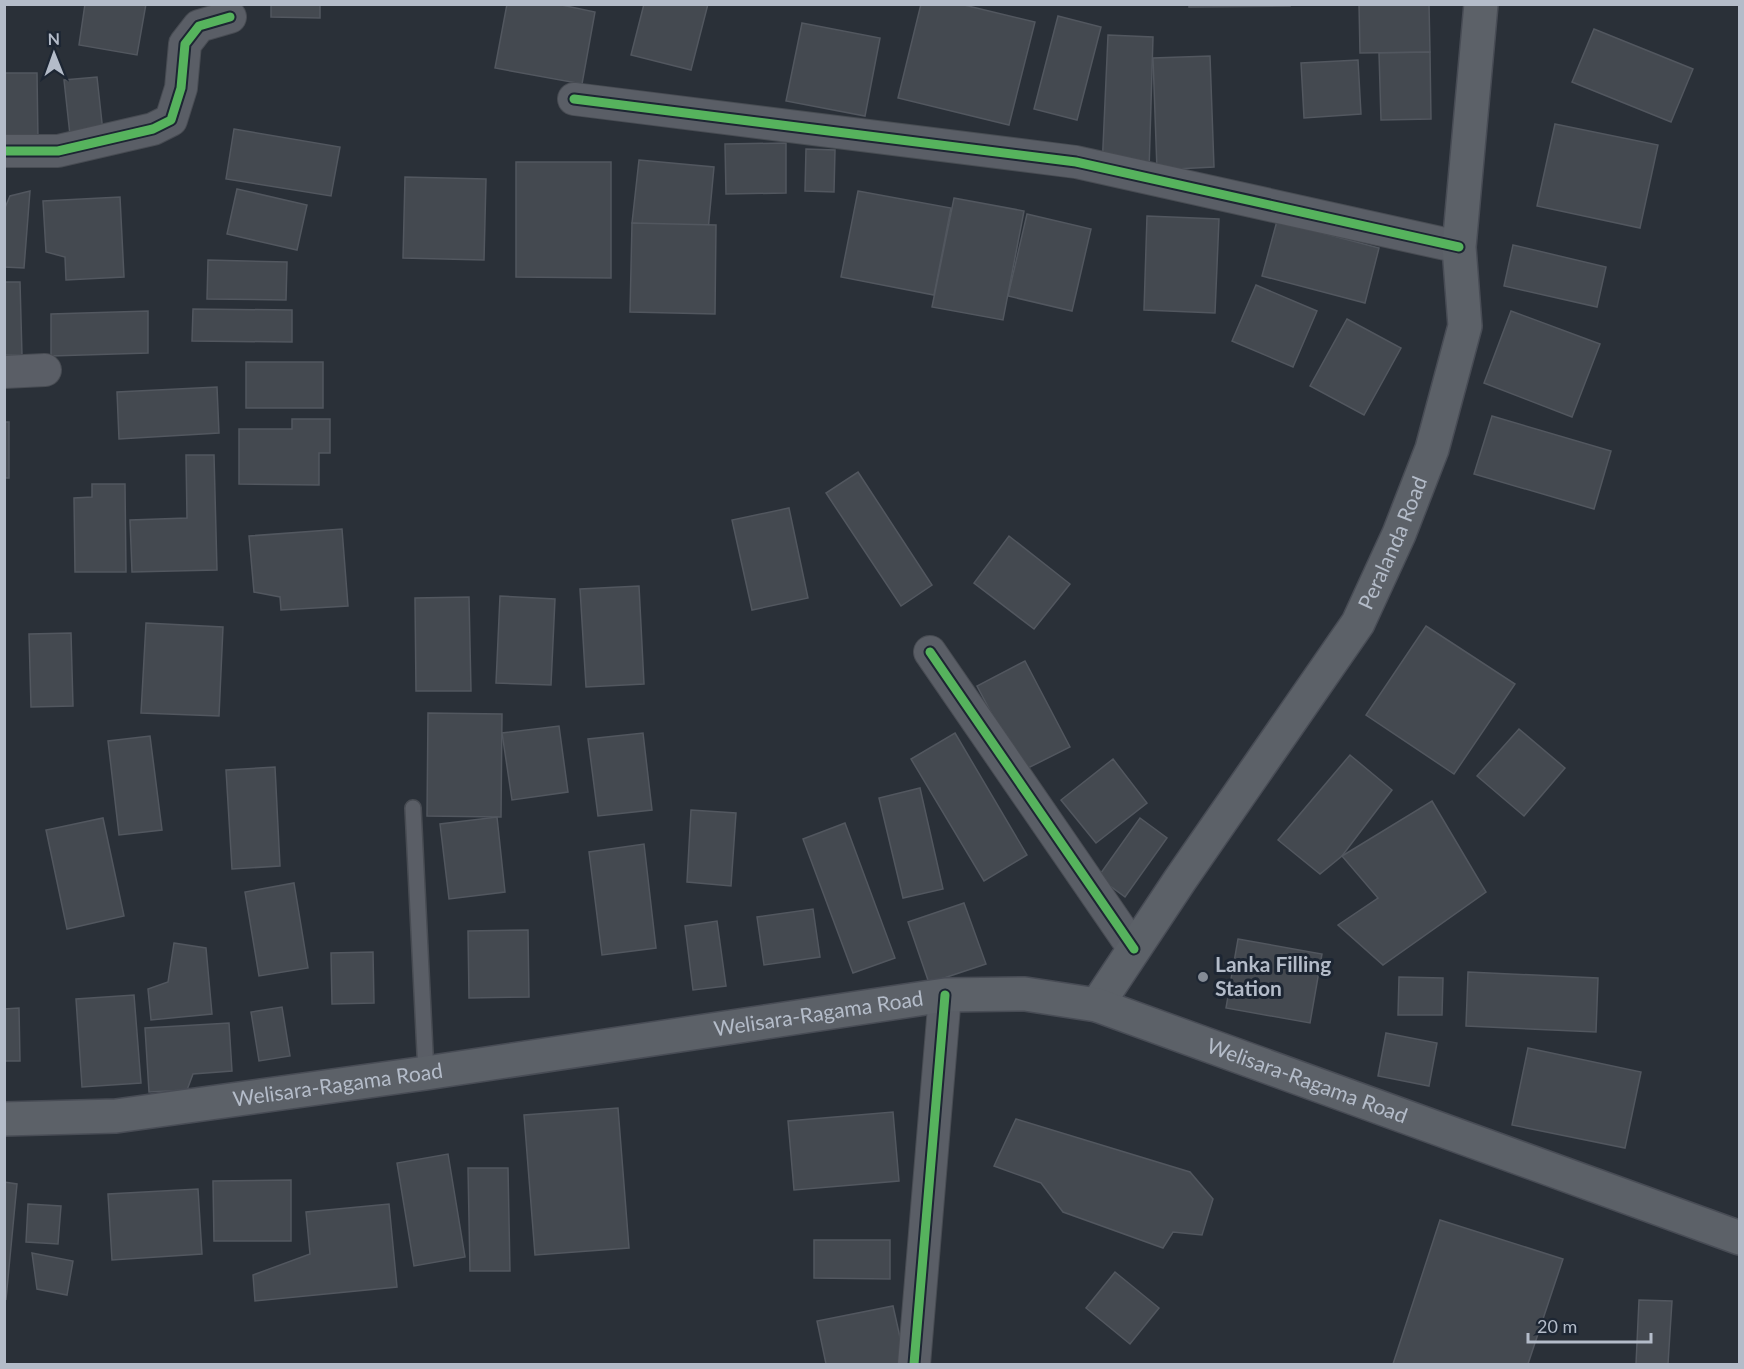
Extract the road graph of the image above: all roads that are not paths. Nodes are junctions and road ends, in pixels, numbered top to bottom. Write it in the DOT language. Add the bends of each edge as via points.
graph roads {
  1 [pos="1481,4"];
  2 [pos="230,17"];
  3 [pos="574,99"];
  4 [pos="4,151"];
  5 [pos="1460,247"];
  6 [pos="45,370"];
  7 [pos="4,372"];
  8 [pos="930,652"];
  9 [pos="413,808"];
  10 [pos="1134,949"];
  11 [pos="945,995"];
  12 [pos="1097,1005"];
  13 [pos="426,1073"];
  14 [pos="4,1119"];
  15 [pos="1740,1238"];
  16 [pos="914,1365"];
  1 -- 5 [label="main road, Peralanda Road"];
  2 -- 4 [label="street" via="199,26 185,44 181,87 171,120 153,129 58,152"];
  3 -- 5 [label="street" via="1076,162"];
  5 -- 10 [label="main road, Peralanda Road" via="1465,326 1432,449 1358,623"];
  6 -- 7 [label="street"];
  8 -- 10 [label="street"];
  9 -- 13 [label="lane"];
  10 -- 12 [label="main road, Peralanda Road"];
  11 -- 12 [label="main road, Welisara-Ragama Road" via="1025,994"];
  11 -- 13 [label="main road, Welisara-Ragama Road"];
  11 -- 16 [label="street"];
  12 -- 15 [label="main road, Welisara-Ragama Road"];
  13 -- 14 [label="main road, Welisara-Ragama Road" via="116,1116"];
}
